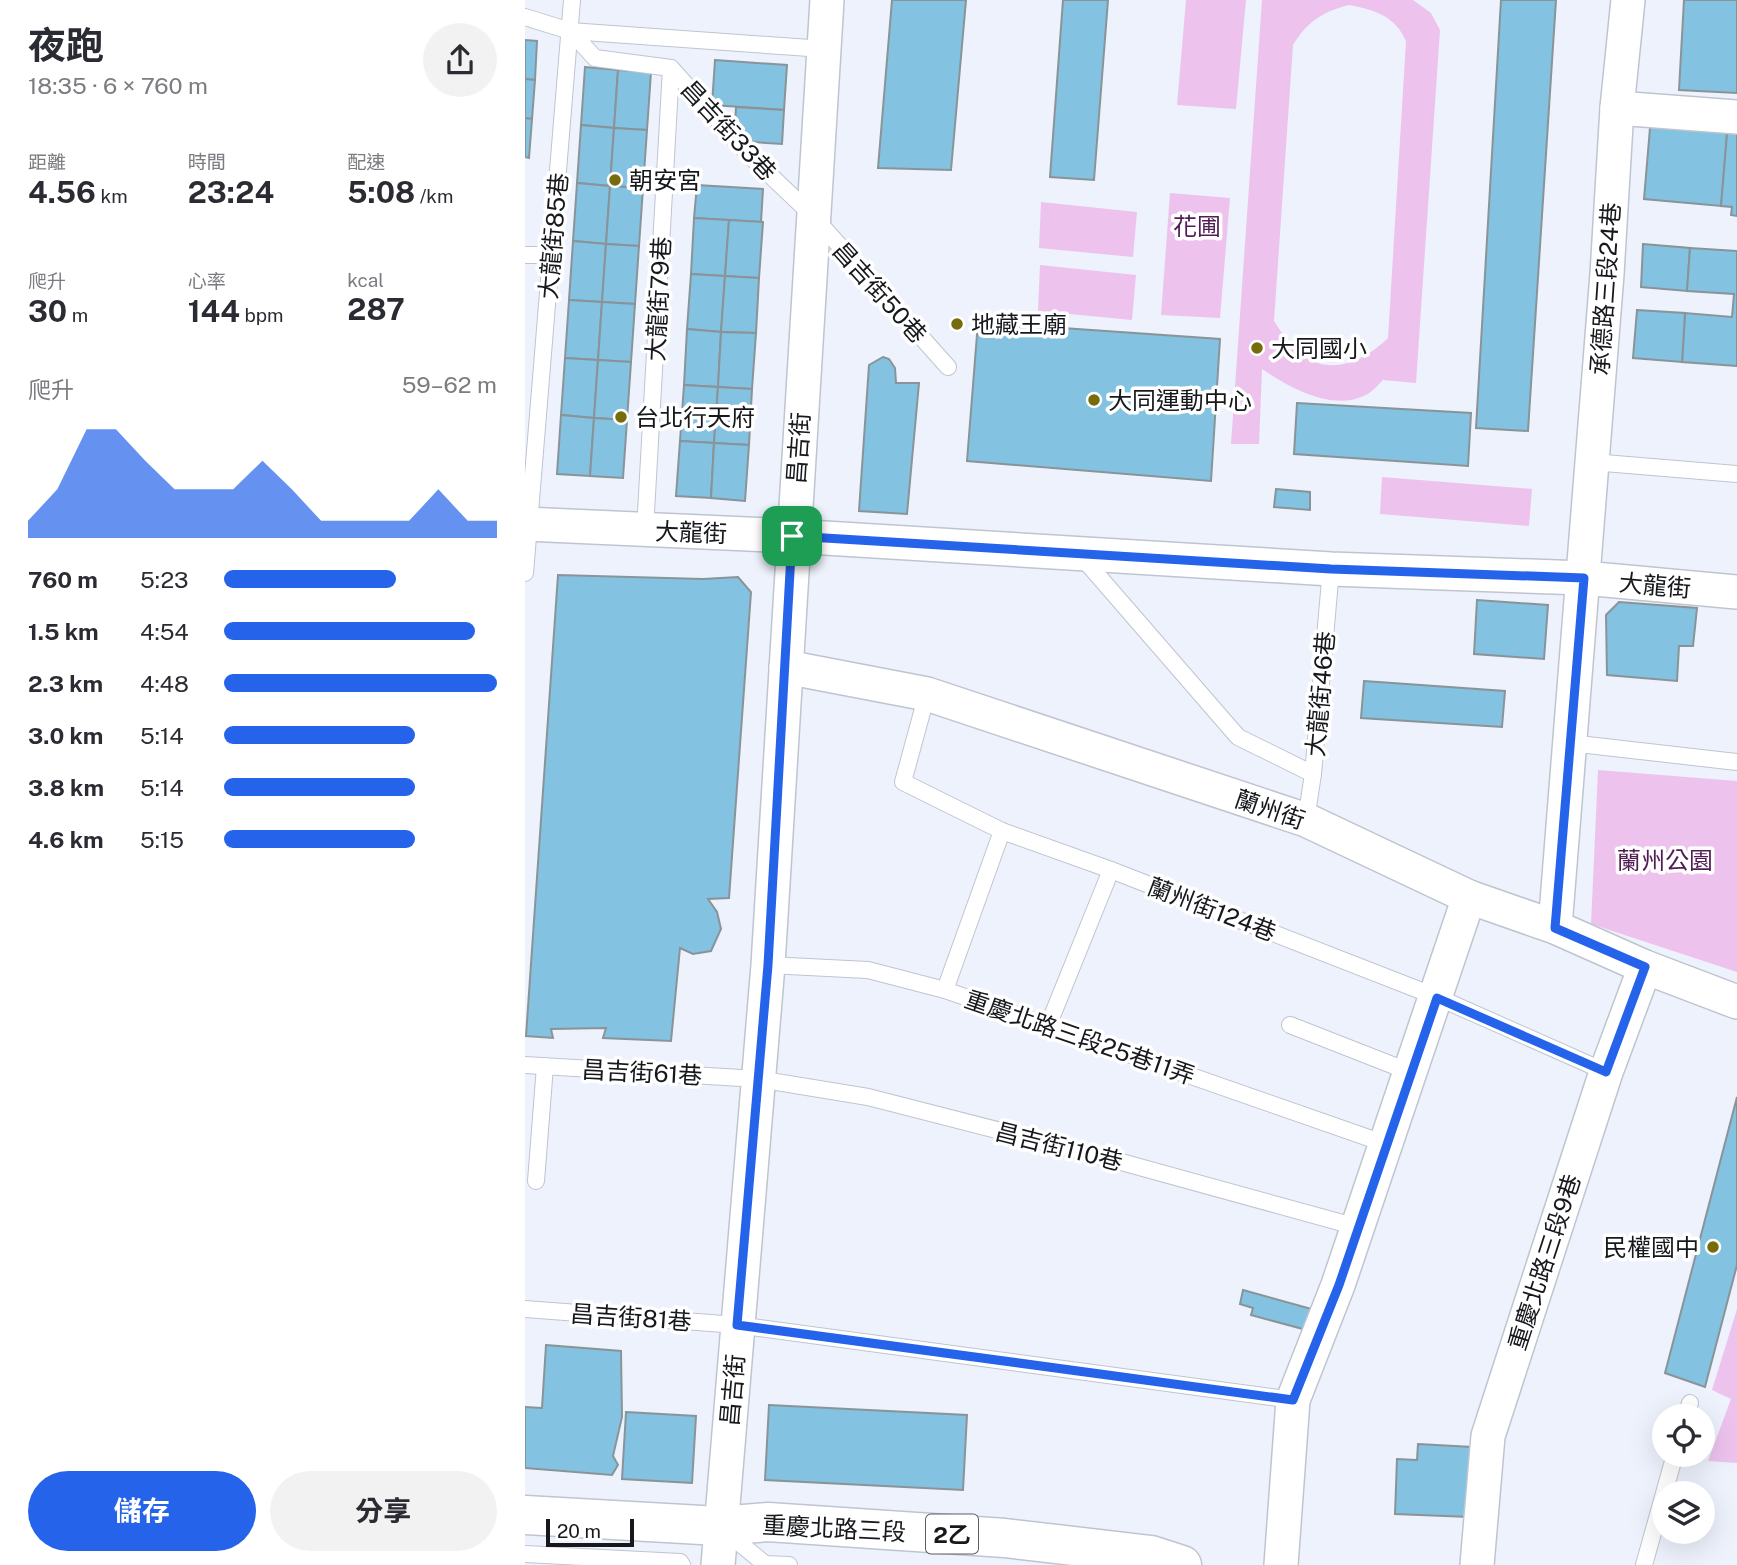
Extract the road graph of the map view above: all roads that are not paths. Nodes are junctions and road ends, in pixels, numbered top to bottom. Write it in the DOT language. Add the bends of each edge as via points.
graph roads {
  1 [pos="572,0"];
  2 [pos="827,0"];
  3 [pos="1628,0"];
  4 [pos="525,17"];
  5 [pos="570,30"];
  6 [pos="824,49"];
  7 [pos="671,68"];
  8 [pos="1616,107"];
  9 [pos="1737,117"];
  10 [pos="813,216"];
  11 [pos="525,255"];
  12 [pos="551,255"];
  13 [pos="948,367"];
  14 [pos="1592,462"];
  15 [pos="1737,474"];
  16 [pos="527,524"];
  17 [pos="645,530"];
  18 [pos="792,536"];
  19 [pos="1078,553"];
  20 [pos="1331,569"];
  21 [pos="525,573"];
  22 [pos="1584,578"];
  23 [pos="1737,592"];
  24 [pos="786,667"];
  25 [pos="927,694"];
  26 [pos="1570,743"];
  27 [pos="1737,762"];
  28 [pos="1313,774"];
  29 [pos="1305,820"];
  30 [pos="1002,831"];
  31 [pos="1111,870"];
  32 [pos="1469,897"];
  33 [pos="1555,928"];
  34 [pos="768,965"];
  35 [pos="1645,967"];
  36 [pos="945,990"];
  37 [pos="1437,998"];
  38 [pos="1737,1002"];
  39 [pos="1290,1025"];
  40 [pos="1048,1026"];
  41 [pos="525,1065"];
  42 [pos="545,1066"];
  43 [pos="1411,1072"];
  44 [pos="1606,1072"];
  45 [pos="758,1079"];
  46 [pos="1386,1144"];
  47 [pos="536,1181"];
  48 [pos="1357,1227"];
  49 [pos="525,1309"];
  50 [pos="737,1325"];
  51 [pos="1293,1400"];
  52 [pos="1671,1467"];
  53 [pos="525,1515"];
  54 [pos="719,1526"];
  55 [pos="525,1553"];
  56 [pos="683,1565"];
  57 [pos="717,1565"];
  58 [pos="789,1565"];
  59 [pos="1182,1565"];
  60 [pos="1281,1565"];
  61 [pos="1477,1565"];
  62 [pos="1644,1565"];
  1 -- 5 [label="lane, 大龍街85巷"];
  2 -- 6 [label="street, 昌吉街"];
  3 -- 8 [label="street, 承德路三段24巷"];
  4 -- 5 [label="lane"];
  5 -- 6 [label="lane"];
  5 -- 7 [label="lane, 昌吉街33巷" via="595,58"];
  5 -- 12 [label="lane, 大龍街85巷"];
  6 -- 10 [label="street, 昌吉街"];
  7 -- 10 [label="lane, 昌吉街33巷" via="750,156"];
  7 -- 17 [label="lane, 大龍街79巷"];
  8 -- 9 [label="street"];
  8 -- 14 [label="street, 承德路三段24巷"];
  10 -- 13 [label="lane, 昌吉街50巷"];
  10 -- 18 [label="street, 昌吉街"];
  11 -- 12 [label="lane"];
  12 -- 16 [label="lane, 大龍街85巷"];
  14 -- 15 [label="lane"];
  14 -- 22 [label="street, 承德路三段24巷"];
  16 -- 17 [label="street, 大龍街"];
  16 -- 21 [label="lane, 大龍街85巷"];
  17 -- 18 [label="street, 大龍街"];
  18 -- 19 [label="street, 大龍街"];
  18 -- 24 [label="street, 昌吉街"];
  19 -- 20 [label="street, 大龍街"];
  19 -- 28 [label="lane" via="1238,737"];
  20 -- 22 [label="street, 大龍街"];
  20 -- 28 [label="lane, 大龍街46巷"];
  22 -- 23 [label="street, 大龍街"];
  22 -- 26 [label="street, 承德路三段24巷"];
  24 -- 25 [label="street, 蘭州街"];
  24 -- 34 [label="street, 昌吉街"];
  25 -- 29 [label="street, 蘭州街"];
  25 -- 30 [label="lane, 蘭州街124巷" via="903,782"];
  26 -- 27 [label="lane"];
  26 -- 33 [label="street, 承德路三段24巷"];
  28 -- 29 [label="lane, 大龍街46巷"];
  29 -- 32 [label="street, 蘭州街"];
  30 -- 31 [label="lane, 蘭州街124巷"];
  30 -- 36 [label="lane"];
  31 -- 37 [label="lane, 蘭州街124巷"];
  31 -- 40 [label="lane"];
  32 -- 33 [label="street, 蘭州街"];
  32 -- 37 [label="street"];
  33 -- 35 [label="street, 蘭州街"];
  34 -- 36 [label="lane, 重慶北路三段25巷11弄" via="868,970"];
  34 -- 45 [label="street, 昌吉街"];
  35 -- 38 [label="street, 蘭州街"];
  35 -- 44 [label="street, 重慶北路三段9巷"];
  36 -- 40 [label="lane, 重慶北路三段25巷11弄"];
  37 -- 43 [label="street"];
  37 -- 44 [label="lane, 蘭州街124巷"];
  39 -- 43 [label="lane"];
  40 -- 46 [label="lane, 重慶北路三段25巷11弄"];
  41 -- 42 [label="lane, 昌吉街61巷"];
  42 -- 45 [label="lane, 昌吉街61巷"];
  42 -- 47 [label="lane"];
  43 -- 46 [label="street"];
  44 -- 61 [label="street, 重慶北路三段9巷" via="1488,1436"];
  45 -- 48 [label="lane, 昌吉街110巷" via="880,1101"];
  45 -- 50 [label="street, 昌吉街"];
  46 -- 48 [label="street"];
  48 -- 51 [label="street"];
  49 -- 50 [label="lane, 昌吉街81巷"];
  50 -- 51 [label="lane, 昌吉街81巷"];
  50 -- 54 [label="street, 昌吉街"];
  51 -- 60 [label="street"];
  52 -- 62 [label="lane"];
  53 -- 54 [label="main road, 重慶北路三段 / 2乙"];
  54 -- 57 [label="street, 昌吉街"];
  54 -- 58 [label="lane" via="765,1564"];
  54 -- 59 [label="main road, 重慶北路三段 / 2乙" via="768,1522 1005,1538 1151,1555"];
  55 -- 56 [label="lane"];
}
